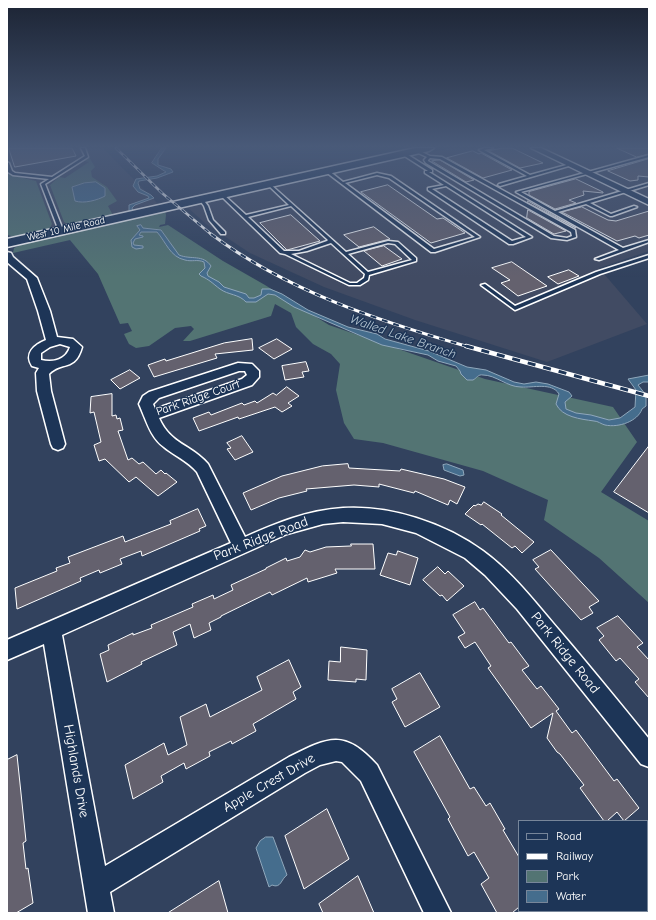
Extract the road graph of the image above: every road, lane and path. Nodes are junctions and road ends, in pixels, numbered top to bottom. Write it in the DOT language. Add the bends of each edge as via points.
graph roads {
  1 [pos="46,191"];
  2 [pos="239,191"];
  3 [pos="277,191"];
  4 [pos="354,191"];
  5 [pos="411,191"];
  6 [pos="432,191"];
  7 [pos="456,191"];
  8 [pos="476,191"];
  9 [pos="500,191"];
  10 [pos="522,191"];
  11 [pos="623,191"];
  12 [pos="628,191"];
  13 [pos="222,195"];
  14 [pos="201,199"];
  15 [pos="586,202"];
  16 [pos="649,202"];
  17 [pos="524,204"];
  18 [pos="292,205"];
  19 [pos="519,206"];
  20 [pos="635,207"];
  21 [pos="513,208"];
  22 [pos="507,210"];
  23 [pos="554,212"];
  24 [pos="245,217"];
  25 [pos="61,230"];
  26 [pos="224,233"];
  27 [pos="330,240"];
  28 [pos="649,241"];
  29 [pos="7,243"];
  30 [pos="623,250"];
  31 [pos="287,254"];
  32 [pos="344,254"];
  33 [pos="7,255"];
  34 [pos="649,256"];
  35 [pos="597,259"];
  36 [pos="367,274"];
  37 [pos="483,285"];
  38 [pos="52,342"];
  39 [pos="49,366"];
  40 [pos="151,415"];
  41 [pos="58,444"];
  42 [pos="241,546"];
  43 [pos="51,630"];
  44 [pos="7,650"];
  45 [pos="649,756"];
  46 [pos="96,886"];
  47 [pos="101,913"];
  48 [pos="438,913"];
  1 -- 25 [label="lane"];
  2 -- 13 [label="main road, West 10 Mile Road"];
  3 -- 18 [label="lane"];
  4 -- 5 [label="lane" via="432,251 478,237"];
  6 -- 7 [label="lane" via="511,243 530,237"];
  8 -- 22 [label="lane"];
  9 -- 17 [label="lane"];
  10 -- 23 [label="lane" via="518,192"];
  11 -- 15 [label="lane"];
  12 -- 16 [label="street"];
  13 -- 14 [label="main road, West 10 Mile Road"];
  13 -- 24 [label="lane"];
  14 -- 25 [label="main road, West 10 Mile Road"];
  14 -- 26 [label="lane" via="212,220"];
  15 -- 20 [label="lane" via="611,215"];
  15 -- 23 [label="lane"];
  17 -- 19 [label="lane"];
  17 -- 22 [label="lane" via="573,231 574,237 553,237"];
  18 -- 24 [label="lane"];
  18 -- 27 [label="lane"];
  21 -- 22 [label="lane"];
  23 -- 30 [label="lane"];
  24 -- 31 [label="lane"];
  25 -- 29 [label="main road, West 10 Mile Road"];
  27 -- 31 [label="lane" via="326,244"];
  27 -- 32 [label="lane"];
  28 -- 30 [label="lane"];
  30 -- 35 [label="lane"];
  31 -- 36 [label="lane" via="349,284 358,284 366,279"];
  32 -- 36 [label="lane"];
  32 -- 36 [label="lane" via="388,242 396,243 414,258 414,261"];
  33 -- 38 [label="street" via="32,278"];
  34 -- 37 [label="lane" via="598,273 515,308"];
  38 -- 39 [label="street" via="34,354 36,363"];
  38 -- 39 [label="street" via="60,340 73,343 76,352 66,361"];
  39 -- 41 [label="street" via="42,373 44,391"];
  40 -- 40 [label="street, Park Ridge Court" via="247,382 254,372 248,367 240,367 154,395 147,402"];
  40 -- 42 [label="street, Park Ridge Court" via="162,438 195,459 203,468"];
  42 -- 43 [label="street, Park Ridge Road"];
  42 -- 45 [label="street, Park Ridge Road" via="300,522 346,514 404,520 463,547 496,574 533,613"];
  43 -- 44 [label="street, Park Ridge Road"];
  43 -- 46 [label="street, Highlands Drive"];
  46 -- 47 [label="street, Highlands Drive"];
  46 -- 48 [label="street, Apple Crest Drive" via="297,765 317,755 336,750 350,754 368,773"];
}
